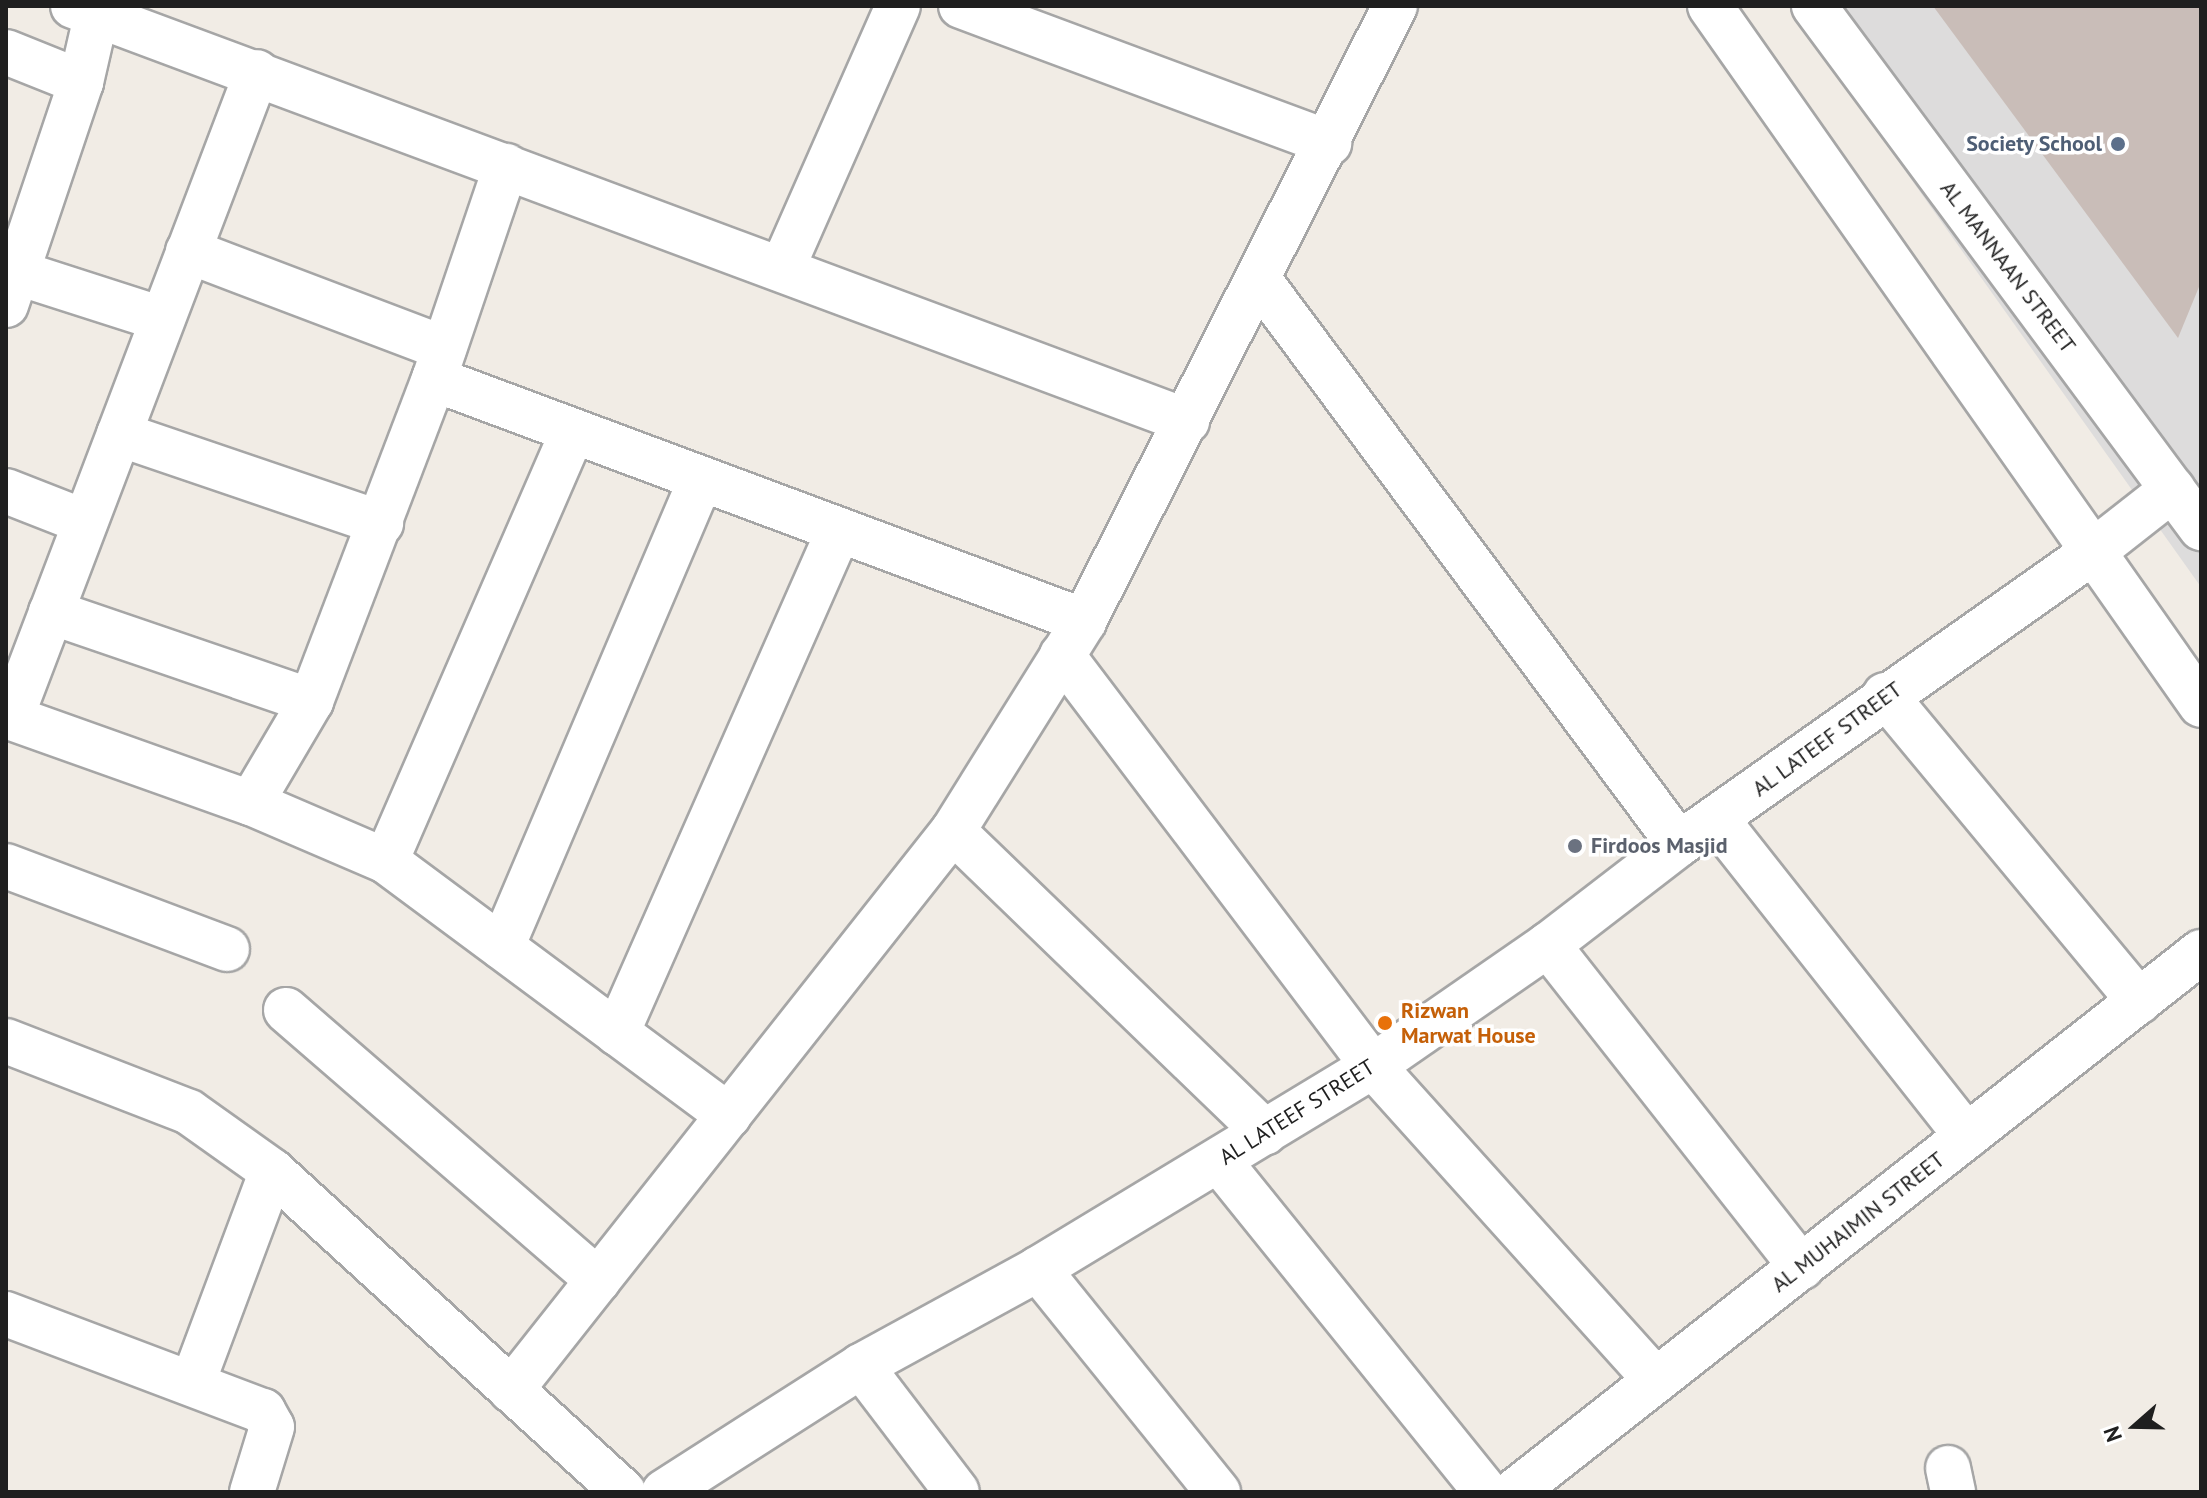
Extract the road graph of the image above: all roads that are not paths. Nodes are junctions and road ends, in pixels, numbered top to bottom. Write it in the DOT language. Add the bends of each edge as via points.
graph roads {
  1 [pos="898,6"];
  2 [pos="961,6"];
  3 [pos="1395,6"];
  4 [pos="1710,6"];
  5 [pos="1814,6"];
  6 [pos="85,9"];
  7 [pos="6,52"];
  8 [pos="257,72"];
  9 [pos="81,82"];
  10 [pos="1329,143"];
  11 [pos="506,166"];
  12 [pos="188,251"];
  13 [pos="782,269"];
  14 [pos="1259,280"];
  15 [pos="10,282"];
  16 [pos="162,319"];
  17 [pos="439,363"];
  18 [pos="1187,421"];
  19 [pos="573,431"];
  20 [pos="119,434"];
  21 [pos="701,479"];
  22 [pos="2173,489"];
  23 [pos="6,491"];
  24 [pos="85,522"];
  25 [pos="381,523"];
  26 [pos="2201,528"];
  27 [pos="839,530"];
  28 [pos="2090,554"];
  29 [pos="51,612"];
  30 [pos="1073,638"];
  31 [pos="1885,695"];
  32 [pos="311,701"];
  33 [pos="2201,705"];
  34 [pos="8,717"];
  35 [pos="251,803"];
  36 [pos="1717,820"];
  37 [pos="953,831"];
  38 [pos="1679,844"];
  39 [pos="386,861"];
  40 [pos="6,866"];
  41 [pos="1548,945"];
  42 [pos="502,947"];
  43 [pos="227,949"];
  44 [pos="2201,952"];
  45 [pos="2139,1001"];
  46 [pos="286,1010"];
  47 [pos="617,1033"];
  48 [pos="6,1041"];
  49 [pos="1373,1066"];
  50 [pos="729,1116"];
  51 [pos="1265,1132"];
  52 [pos="1967,1136"];
  53 [pos="1219,1161"];
  54 [pos="272,1171"];
  55 [pos="1801,1267"];
  56 [pos="1038,1269"];
  57 [pos="598,1280"];
  58 [pos="6,1314"];
  59 [pos="861,1366"];
  60 [pos="1656,1380"];
  61 [pos="193,1382"];
  62 [pos="511,1390"];
  63 [pos="252,1492"];
  64 [pos="623,1492"];
  65 [pos="664,1492"];
  66 [pos="957,1492"];
  67 [pos="1218,1492"];
  68 [pos="1486,1492"];
  69 [pos="1514,1492"];
  1 -- 13 [label="street"];
  2 -- 10 [label="street"];
  3 -- 10 [label="street"];
  4 -- 28 [label="street"];
  5 -- 22 [label="street, AL MANNAAN STREET"];
  6 -- 8 [label="street"];
  6 -- 9 [label="street"];
  7 -- 9 [label="street"];
  8 -- 11 [label="street"];
  8 -- 12 [label="street"];
  9 -- 15 [label="street"];
  10 -- 14 [label="street"];
  11 -- 13 [label="street"];
  11 -- 17 [label="street"];
  12 -- 16 [label="street"];
  12 -- 17 [label="street"];
  13 -- 18 [label="street"];
  14 -- 18 [label="street"];
  14 -- 38 [label="street"];
  15 -- 16 [label="street"];
  16 -- 20 [label="street"];
  17 -- 19 [label="street"];
  17 -- 25 [label="street"];
  18 -- 30 [label="street"];
  19 -- 21 [label="street"];
  19 -- 39 [label="street"];
  20 -- 24 [label="street"];
  20 -- 25 [label="street"];
  21 -- 27 [label="street"];
  21 -- 42 [label="street"];
  22 -- 26 [label="street, AL MANNAAN STREET"];
  22 -- 28 [label="street, AL LATEEF STREET"];
  23 -- 24 [label="street"];
  24 -- 29 [label="street"];
  25 -- 32 [label="street"];
  27 -- 30 [label="street"];
  27 -- 47 [label="street"];
  28 -- 31 [label="street, AL LATEEF STREET"];
  28 -- 33 [label="street"];
  29 -- 32 [label="street"];
  29 -- 34 [label="street"];
  30 -- 37 [label="street"];
  30 -- 49 [label="street"];
  31 -- 36 [label="street, AL LATEEF STREET"];
  31 -- 45 [label="street"];
  32 -- 35 [label="street"];
  34 -- 35 [label="street"];
  35 -- 39 [label="street"];
  36 -- 38 [label="street, AL LATEEF STREET"];
  36 -- 52 [label="street"];
  37 -- 50 [label="street"];
  37 -- 51 [label="street"];
  38 -- 41 [label="street, AL LATEEF STREET"];
  39 -- 42 [label="street"];
  40 -- 43 [label="street"];
  41 -- 49 [label="street, AL LATEEF STREET"];
  41 -- 55 [label="street"];
  42 -- 47 [label="street"];
  44 -- 45 [label="street, AL MUHAIMIN STREET"];
  45 -- 52 [label="street, AL MUHAIMIN STREET"];
  46 -- 57 [label="street"];
  47 -- 50 [label="street"];
  48 -- 54 [label="street" via="189,1112"];
  49 -- 51 [label="street, AL LATEEF STREET"];
  49 -- 60 [label="street"];
  50 -- 57 [label="street"];
  51 -- 53 [label="street, AL LATEEF STREET"];
  52 -- 55 [label="street, AL MUHAIMIN STREET"];
  53 -- 56 [label="street, AL LATEEF STREET"];
  53 -- 68 [label="street"];
  54 -- 61 [label="street"];
  54 -- 62 [label="street"];
  55 -- 60 [label="street, AL MUHAIMIN STREET"];
  56 -- 59 [label="street, AL LATEEF STREET"];
  56 -- 67 [label="street"];
  57 -- 62 [label="street"];
  58 -- 61 [label="street"];
  59 -- 65 [label="street, AL LATEEF STREET"];
  59 -- 66 [label="street"];
  60 -- 69 [label="street, AL MUHAIMIN STREET"];
  61 -- 63 [label="street" via="253,1404 269,1419 272,1427"];
  62 -- 64 [label="street"];
}
